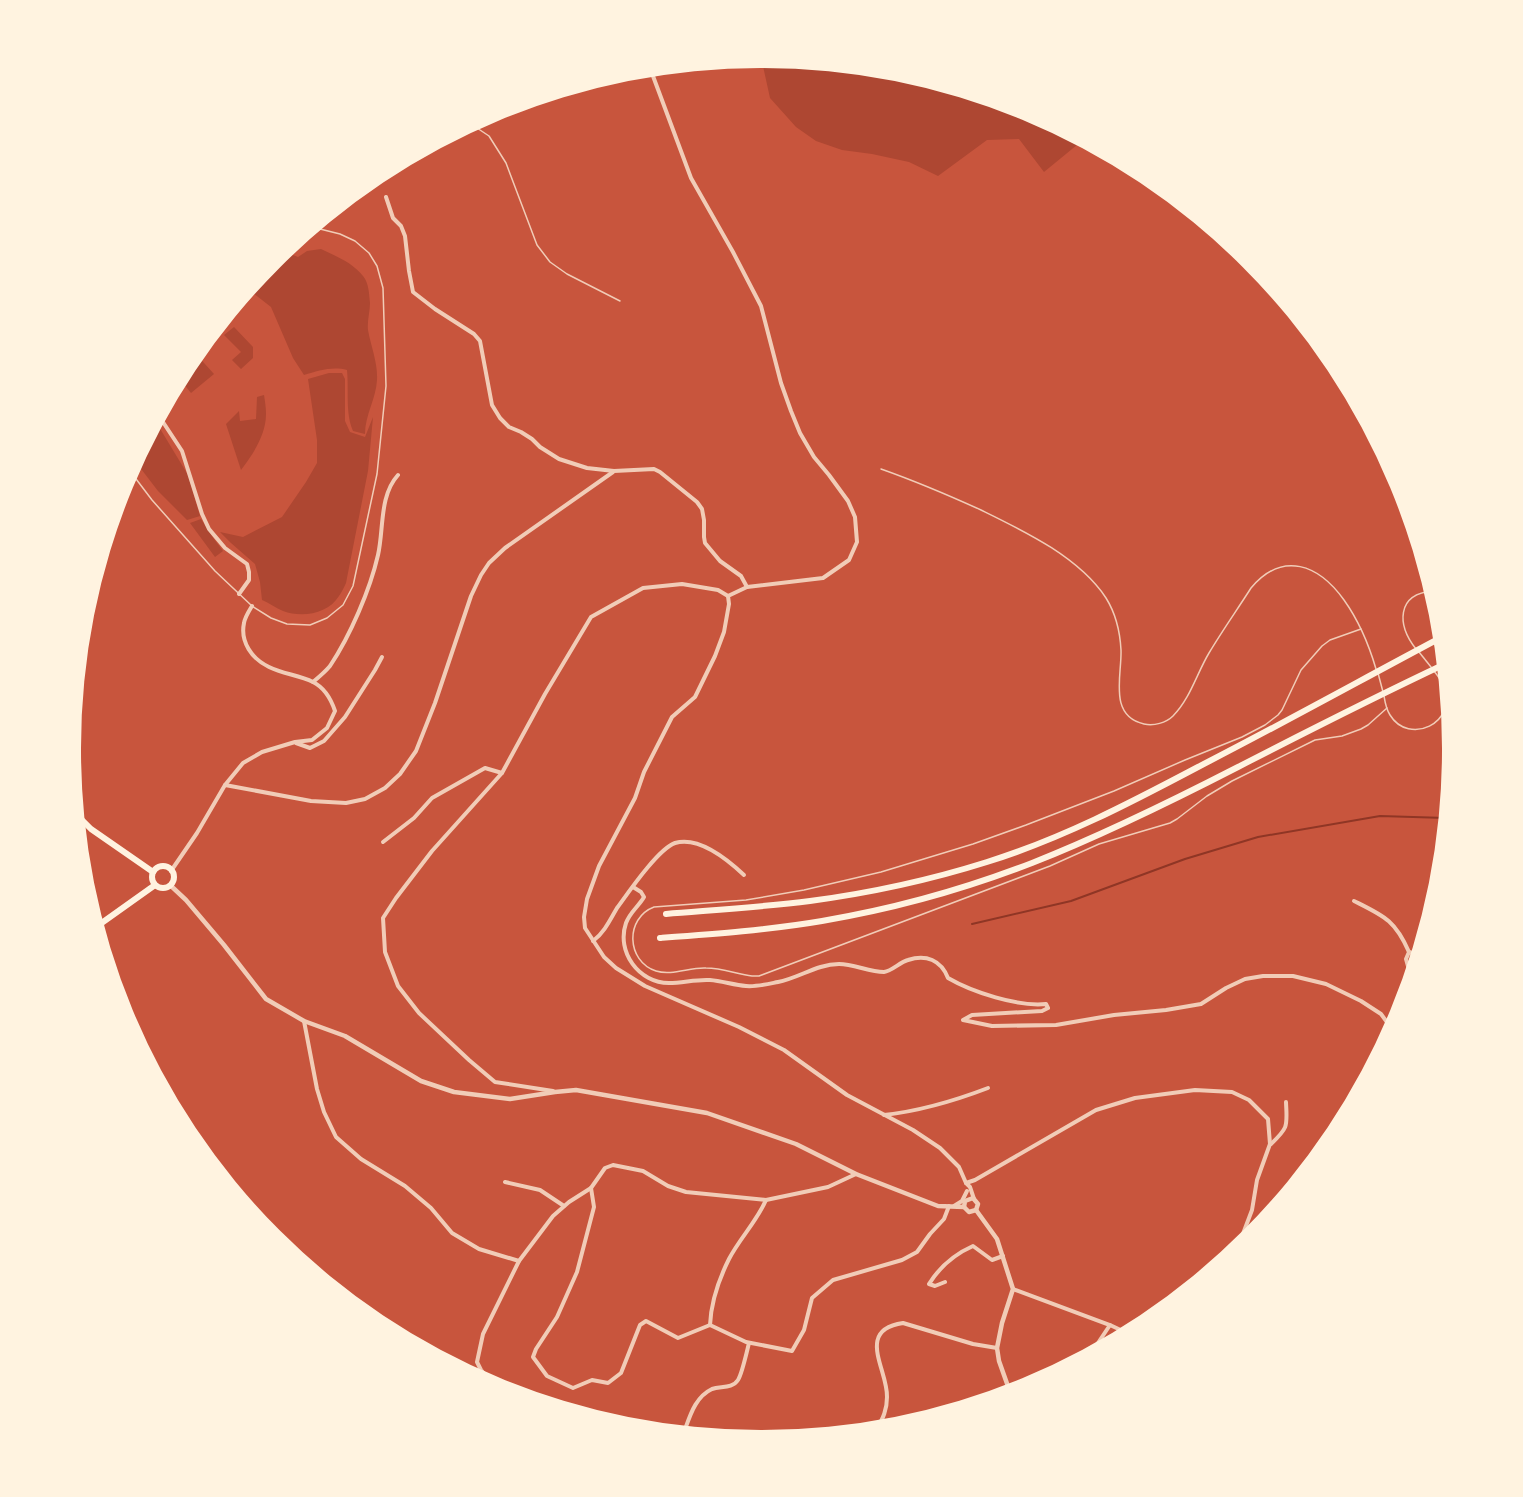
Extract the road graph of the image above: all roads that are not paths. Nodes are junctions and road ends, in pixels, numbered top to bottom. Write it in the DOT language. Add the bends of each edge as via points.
graph roads {
  1 [pos="653,77"];
  2 [pos="479,129"];
  3 [pos="386,196"];
  4 [pos="321,229"];
  5 [pos="620,301"];
  6 [pos="164,423"];
  7 [pos="881,469"];
  8 [pos="614,471"];
  9 [pos="398,475"];
  10 [pos="136,479"];
  11 [pos="747,587"];
  12 [pos="1424,593"];
  13 [pos="239,594"];
  14 [pos="728,596"];
  15 [pos="252,606"];
  16 [pos="1360,629"];
  17 [pos="1434,642"];
  18 [pos="382,657"];
  19 [pos="1438,668"];
  20 [pos="1439,678"];
  21 [pos="313,682"];
  22 [pos="1387,708"];
  23 [pos="1441,715"];
  24 [pos="295,742"];
  25 [pos="502,773"];
  26 [pos="225,785"];
  27 [pos="85,823"];
  28 [pos="383,842"];
  29 [pos="171,871"];
  30 [pos="153,872"];
  31 [pos="744,875"];
  32 [pos="155,885"];
  33 [pos="170,885"];
  34 [pos="633,887"];
  35 [pos="1354,901"];
  36 [pos="666,914"];
  37 [pos="103,922"];
  38 [pos="660,938"];
  39 [pos="593,941"];
  40 [pos="1409,952"];
  41 [pos="1407,963"];
  42 [pos="1386,1020"];
  43 [pos="304,1021"];
  44 [pos="988,1088"];
  45 [pos="555,1092"];
  46 [pos="1286,1102"];
  47 [pos="882,1115"];
  48 [pos="1270,1144"];
  49 [pos="856,1174"];
  50 [pos="505,1182"];
  51 [pos="966,1183"];
  52 [pos="591,1188"];
  53 [pos="967,1191"];
  54 [pos="766,1200"];
  55 [pos="975,1200"];
  56 [pos="965,1204"];
  57 [pos="564,1206"];
  58 [pos="951,1206"];
  59 [pos="976,1210"];
  60 [pos="1245,1228"];
  61 [pos="1003,1256"];
  62 [pos="519,1261"];
  63 [pos="945,1282"];
  64 [pos="1012,1288"];
  65 [pos="1110,1325"];
  66 [pos="710,1326"];
  67 [pos="1117,1329"];
  68 [pos="1101,1339"];
  69 [pos="749,1343"];
  70 [pos="997,1348"];
  71 [pos="480,1368"];
  72 [pos="1007,1383"];
  73 [pos="883,1418"];
  74 [pos="686,1425"];
  1 -- 11 [label="street" via="691,178 761,306 781,382 800,433 855,517 857,542 849,560 823,578"];
  2 -- 5 [label="lane" via="489,136 506,163 537,245 550,262"];
  3 -- 8 [label="street" via="393,218 405,236 413,292 480,341 492,405 500,418 559,459"];
  4 -- 15 [label="lane" via="355,241 369,253 383,288 386,386 377,474 353,586 343,605 310,625 287,624"];
  6 -- 13 [label="street" via="182,451 209,529 246,564 249,580"];
  7 -- 16 [label="lane" via="1008,523 1080,569 1100,590 1115,615 1121,652 1120,703 1131,718 1144,724 1165,722 1179,709 1208,653 1251,588 1278,568 1295,565 1316,573 1344,601"];
  8 -- 11 [label="street" via="654,470 687,492 702,509 705,543 720,561 741,576"];
  8 -- 26 [label="street" via="489,563 471,596 416,751 385,788 365,799 346,803 311,801"];
  9 -- 21 [label="street" via="386,496 378,555 367,591 344,642 328,668"];
  10 -- 13 [label="lane"];
  11 -- 14 [label="street"];
  12 -- 20 [label="lane" via="1409,601 1402,617 1407,635"];
  13 -- 15 [label="lane"];
  14 -- 25 [label="street" via="718,590 682,584 643,588 591,617"];
  14 -- 39 [label="street" via="724,632 706,678 695,697 672,717 599,866 584,917"];
  15 -- 21 [label="street" via="244,620 243,638 251,653 268,667"];
  16 -- 22 [label="lane" via="1371,650"];
  16 -- 22 [label="lane" via="1322,646 1301,670 1278,715 1242,737 1026,825 890,869 766,897 654,907 636,923 633,947 641,961 655,971 705,968 759,976 1099,844 1170,823 1232,781 1315,740 1361,729"];
  17 -- 36 [label="main road" via="1122,807 1039,844 913,882 847,896"];
  18 -- 24 [label="street" via="345,717 324,741 310,748"];
  19 -- 38 [label="main road" via="1137,818 1030,863 886,908 823,921"];
  21 -- 24 [label="street" via="323,689 335,711 327,728 312,740"];
  22 -- 23 [label="lane" via="1395,721 1414,729 1429,727"];
  24 -- 26 [label="street" via="262,752 243,764"];
  25 -- 28 [label="street" via="485,768 432,798"];
  25 -- 45 [label="street" via="396,898 384,918 385,952 398,986 419,1013 495,1082"];
  26 -- 29 [label="street"];
  27 -- 30 [label="main road"];
  29 -- 30 [label="main road" via="163,866"];
  29 -- 33 [label="main road" via="174,876"];
  30 -- 32 [label="main road"];
  31 -- 34 [label="street" via="707,848 677,843 668,846"];
  32 -- 33 [label="main road"];
  32 -- 37 [label="main road"];
  33 -- 43 [label="street" via="266,999"];
  34 -- 39 [label="street"];
  34 -- 42 [label="street" via="644,897 626,924 625,951 629,961 653,981 710,980 748,986 782,982 839,964 886,972 909,959 927,958 937,962 948,978 958,984 1006,1000 1046,1004 1048,1008 1042,1011 972,1015 963,1020 1015,1026 1056,1025 1201,1004 1245,979 1293,976 1326,984 1361,1001"];
  35 -- 40 [label="street" via="1394,925"];
  39 -- 47 [label="street" via="603,957 645,986 784,1050"];
  40 -- 41 [label="street"];
  43 -- 45 [label="street" via="345,1036 422,1081 454,1092 510,1099"];
  43 -- 62 [label="street" via="317,1089 336,1137 432,1208 452,1233 479,1250"];
  44 -- 47 [label="street" via="949,1102"];
  45 -- 49 [label="street" via="576,1090 707,1113 796,1144"];
  46 -- 48 [label="street" via="1286,1127"];
  47 -- 51 [label="street" via="940,1148 958,1167"];
  48 -- 51 [label="street" via="1268,1119 1249,1100 1232,1092 1185,1091 1135,1098 1096,1110"];
  48 -- 60 [label="street"];
  49 -- 54 [label="street" via="828,1187"];
  49 -- 58 [label="street" via="938,1206"];
  50 -- 57 [label="street" via="540,1190"];
  51 -- 53 [label="street"];
  51 -- 55 [label="street"];
  52 -- 54 [label="street" via="605,1168 613,1165 643,1171 686,1192"];
  52 -- 57 [label="street"];
  52 -- 66 [label="street" via="594,1207 577,1272 533,1357 547,1376 573,1389 592,1380 608,1383 621,1373 640,1325 646,1321 678,1338"];
  53 -- 56 [label="street"];
  53 -- 58 [label="street" via="962,1201"];
  54 -- 66 [label="street" via="729,1259 711,1309"];
  55 -- 56 [label="street"];
  55 -- 59 [label="street"];
  56 -- 58 [label="street"];
  56 -- 59 [label="street" via="969,1212"];
  57 -- 62 [label="street"];
  58 -- 69 [label="street" via="917,1252 833,1280 812,1298 804,1330 792,1351"];
  59 -- 61 [label="street" via="997,1239"];
  61 -- 63 [label="street" via="992,1260 973,1246 960,1252 929,1284 935,1287"];
  61 -- 64 [label="street"];
  62 -- 71 [label="street" via="483,1334 477,1362"];
  64 -- 65 [label="street"];
  64 -- 70 [label="street"];
  65 -- 67 [label="street"];
  65 -- 68 [label="street"];
  66 -- 69 [label="street"];
  69 -- 74 [label="street" via="738,1380 701,1397"];
  70 -- 72 [label="street"];
  70 -- 73 [label="street" via="903,1323 885,1328 877,1340 876,1352 888,1396"];
}
